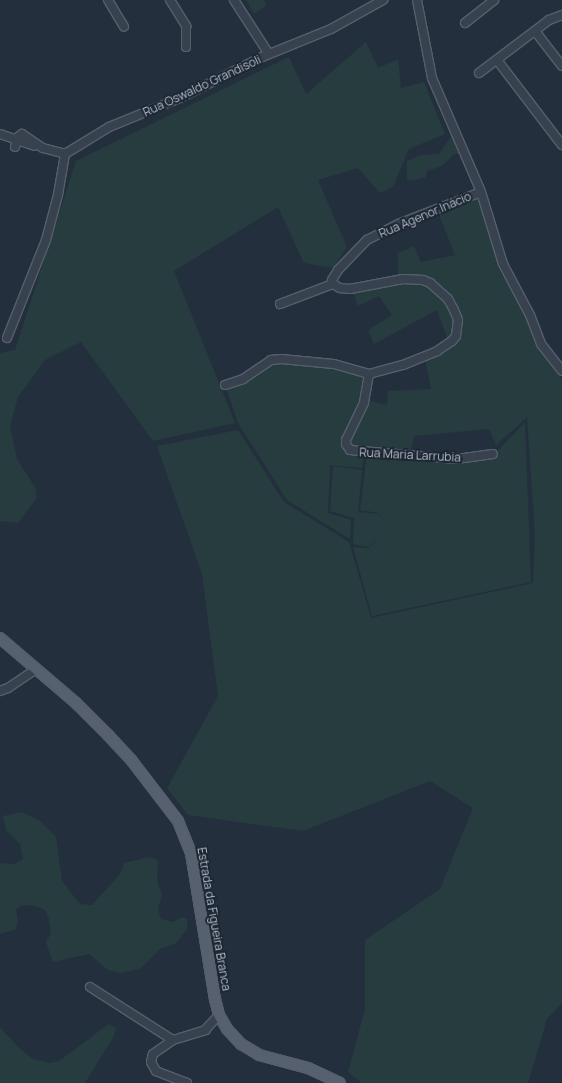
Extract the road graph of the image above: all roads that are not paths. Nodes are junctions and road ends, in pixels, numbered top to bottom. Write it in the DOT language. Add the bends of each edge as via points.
graph roads {
  1 [pos="107,0"];
  2 [pos="170,0"];
  3 [pos="234,0"];
  4 [pos="383,0"];
  5 [pos="416,0"];
  6 [pos="494,0"];
  7 [pos="562,15"];
  8 [pos="465,24"];
  9 [pos="124,27"];
  10 [pos="535,31"];
  11 [pos="186,47"];
  12 [pos="269,54"];
  13 [pos="497,60"];
  14 [pos="562,66"];
  15 [pos="479,73"];
  16 [pos="0,134"];
  17 [pos="562,145"];
  18 [pos="65,154"];
  19 [pos="482,192"];
  20 [pos="333,284"];
  21 [pos="280,304"];
  22 [pos="7,338"];
  23 [pos="562,371"];
  24 [pos="369,374"];
  25 [pos="225,385"];
  26 [pos="493,454"];
  27 [pos="0,638"];
  28 [pos="36,669"];
  29 [pos="0,691"];
  30 [pos="90,987"];
  31 [pos="219,1015"];
  32 [pos="172,1040"];
  33 [pos="186,1083"];
  34 [pos="340,1083"];
  1 -- 9 [label="street"];
  2 -- 11 [label="street" via="186,26"];
  3 -- 12 [label="street"];
  4 -- 12 [label="street, Rua Oswaldo Grandisoli" via="331,29"];
  5 -- 19 [label="street" via="438,96"];
  6 -- 8 [label="street"];
  7 -- 10 [label="street" via="548,20"];
  10 -- 13 [label="street"];
  10 -- 14 [label="street"];
  12 -- 18 [label="street, Rua Oswaldo Grandisoli" via="180,98 109,128"];
  13 -- 15 [label="street"];
  13 -- 17 [label="street"];
  16 -- 18 [label="street"];
  18 -- 22 [label="street" via="46,240"];
  19 -- 20 [label="street, Rua Agenor Inácio" via="398,224 367,240 338,270"];
  19 -- 23 [label="street" via="503,264 530,314 540,344"];
  20 -- 21 [label="street"];
  20 -- 24 [label="street" via="350,289 403,279 423,280 439,290 454,310 458,330 452,341 403,366"];
  24 -- 25 [label="street" via="334,364 281,359 271,360 243,379"];
  24 -- 26 [label="street, Rua Maria Larrubia" via="364,402 346,440 350,450 457,458"];
  27 -- 28 [label="main road, Estrada da Figueira Branca"];
  28 -- 29 [label="street"];
  28 -- 31 [label="main road, Estrada da Figueira Branca" via="108,735 178,821 192,853"];
  30 -- 32 [label="street"];
  31 -- 32 [label="street" via="205,1030"];
  31 -- 34 [label="main road, Estrada da Figueira Branca" via="233,1037 249,1050 308,1068"];
  32 -- 33 [label="street" via="156,1051 151,1062 156,1071"];
}
